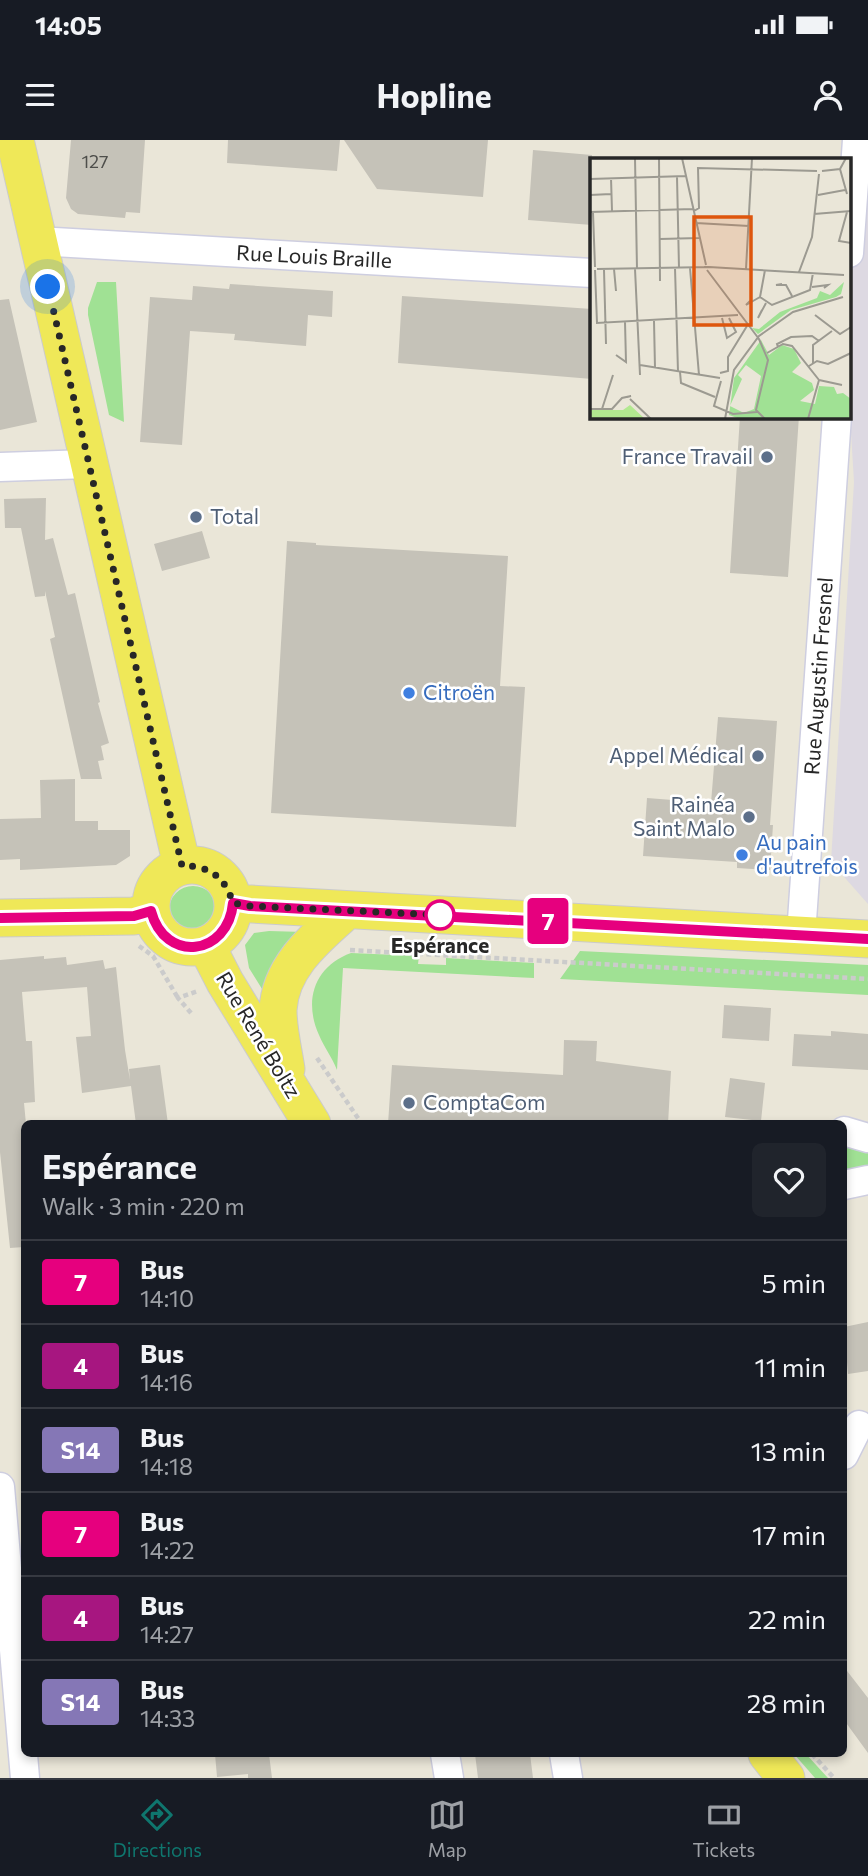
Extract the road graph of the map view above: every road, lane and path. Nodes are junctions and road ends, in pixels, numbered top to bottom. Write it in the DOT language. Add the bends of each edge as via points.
graph roads {
  1 [pos="15,140"];
  2 [pos="857,140"];
  3 [pos="850,239"];
  4 [pos="37,242"];
  5 [pos="590,273"];
  6 [pos="837,418"];
  7 [pos="88,464"];
  8 [pos="0,467"];
  9 [pos="182,866"];
  10 [pos="233,903"];
  11 [pos="347,910"];
  12 [pos="151,911"];
  13 [pos="109,916"];
  14 [pos="0,918"];
  15 [pos="801,935"];
  16 [pos="868,939"];
  17 [pos="206,945"];
  18 [pos="339,953"];
  19 [pos="868,979"];
  20 [pos="178,998"];
  21 [pos="312,1049"];
  22 [pos="287,1082"];
  23 [pos="310,1120"];
  24 [pos="359,1120"];
  25 [pos="847,1132"];
  26 [pos="868,1138"];
  27 [pos="868,1180"];
  28 [pos="847,1184"];
  29 [pos="857,1425"];
  30 [pos="847,1448"];
  31 [pos="0,1487"];
  32 [pos="14,1685"];
  33 [pos="21,1744"];
  34 [pos="23,1757"];
  35 [pos="446,1757"];
  36 [pos="564,1757"];
  37 [pos="769,1757"];
  38 [pos="815,1757"];
  39 [pos="25,1778"];
  40 [pos="449,1778"];
  41 [pos="568,1778"];
  42 [pos="786,1778"];
  43 [pos="834,1778"];
  1 -- 4 [label="main road"];
  2 -- 3 [label="street"];
  4 -- 5 [label="street, Rue Louis Braille"];
  4 -- 7 [label="main road"];
  6 -- 15 [label="street, Rue Augustin Fresnel"];
  7 -- 8 [label="street"];
  7 -- 9 [label="main road"];
  9 -- 10 [label="main road" via="196,866 221,877"];
  9 -- 12 [label="main road" via="155,888"];
  10 -- 11 [label="main road"];
  10 -- 17 [label="main road" via="226,928"];
  11 -- 15 [label="main road"];
  11 -- 22 [label="main road" via="288,971 278,1009"];
  12 -- 13 [label="main road"];
  12 -- 17 [label="main road" via="154,923 170,941 181,946"];
  13 -- 14 [label="main road"];
  13 -- 20 [label="path" via="120,933 153,956"];
  15 -- 16 [label="main road"];
  17 -- 22 [label="main road, Rue René Boltz"];
  18 -- 19 [label="path"];
  21 -- 24 [label="path"];
  22 -- 23 [label="main road, Rue René Boltz"];
  25 -- 26 [label="street"];
  27 -- 28 [label="street"];
  29 -- 30 [label="street"];
  31 -- 32 [label="street"];
  32 -- 33 [label="street"];
  34 -- 39 [label="street"];
  35 -- 40 [label="street"];
  36 -- 41 [label="street"];
  37 -- 42 [label="main road"];
  38 -- 43 [label="path"];
}
